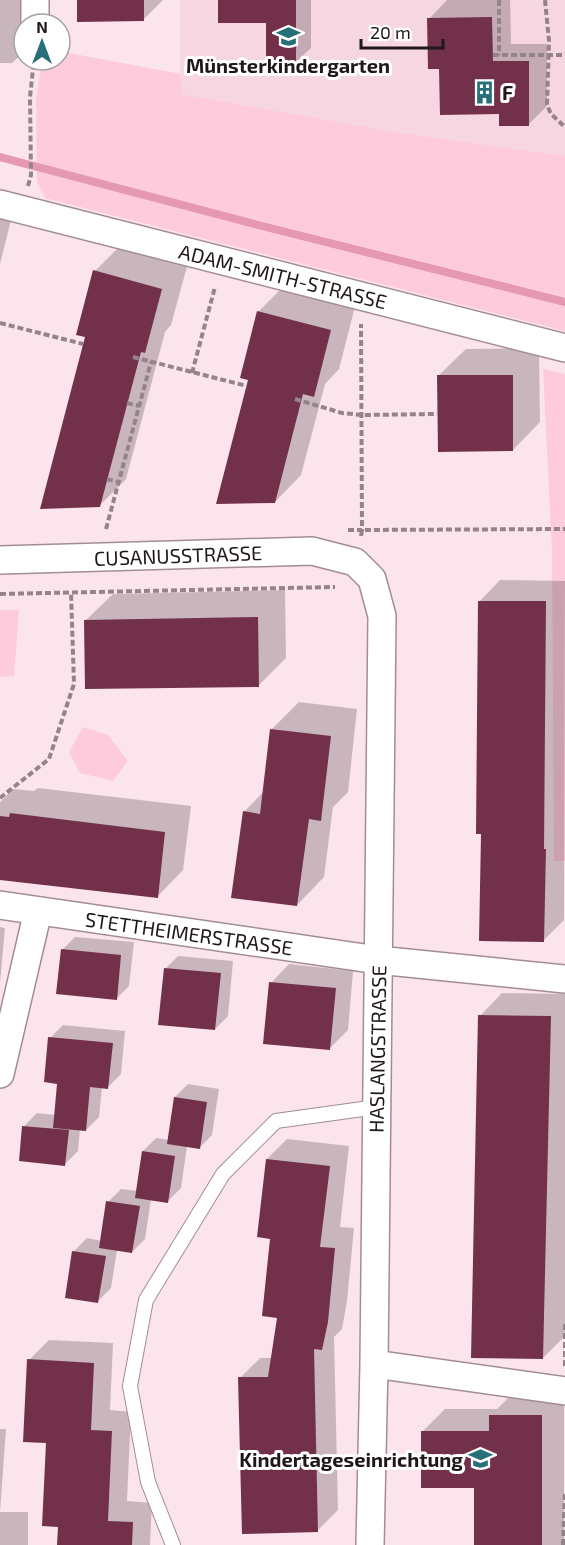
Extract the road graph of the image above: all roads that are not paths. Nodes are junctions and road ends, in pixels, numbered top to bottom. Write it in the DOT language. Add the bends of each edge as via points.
graph roads {
  1 [pos="0,204"];
  2 [pos="565,348"];
  3 [pos="0,560"];
  4 [pos="355,562"];
  5 [pos="0,905"];
  6 [pos="38,911"];
  7 [pos="378,960"];
  8 [pos="565,979"];
  9 [pos="0,1074"];
  10 [pos="377,1107"];
  11 [pos="374,1364"];
  12 [pos="565,1391"];
  13 [pos="565,1407"];
  14 [pos="173,1545"];
  15 [pos="370,1545"];
  1 -- 2 [label="street, ADAM-SMITH-STRASSE"];
  3 -- 4 [label="street, CUSANUSSTRASSE" via="312,551"];
  4 -- 7 [label="street, HASLANGSTRASSE" via="372,579 382,616"];
  5 -- 6 [label="street, STETTHEIMERSTRASSE"];
  6 -- 7 [label="street, STETTHEIMERSTRASSE"];
  6 -- 9 [label="street"];
  7 -- 8 [label="street, STETTHEIMERSTRASSE"];
  7 -- 10 [label="street, HASLANGSTRASSE"];
  10 -- 11 [label="street, HASLANGSTRASSE"];
  10 -- 14 [label="lane" via="276,1121 223,1174 146,1300 130,1386 148,1482"];
  11 -- 12 [label="street"];
  11 -- 15 [label="street, HASLANGSTRASSE"];
  12 -- 13 [label="street"];
}
